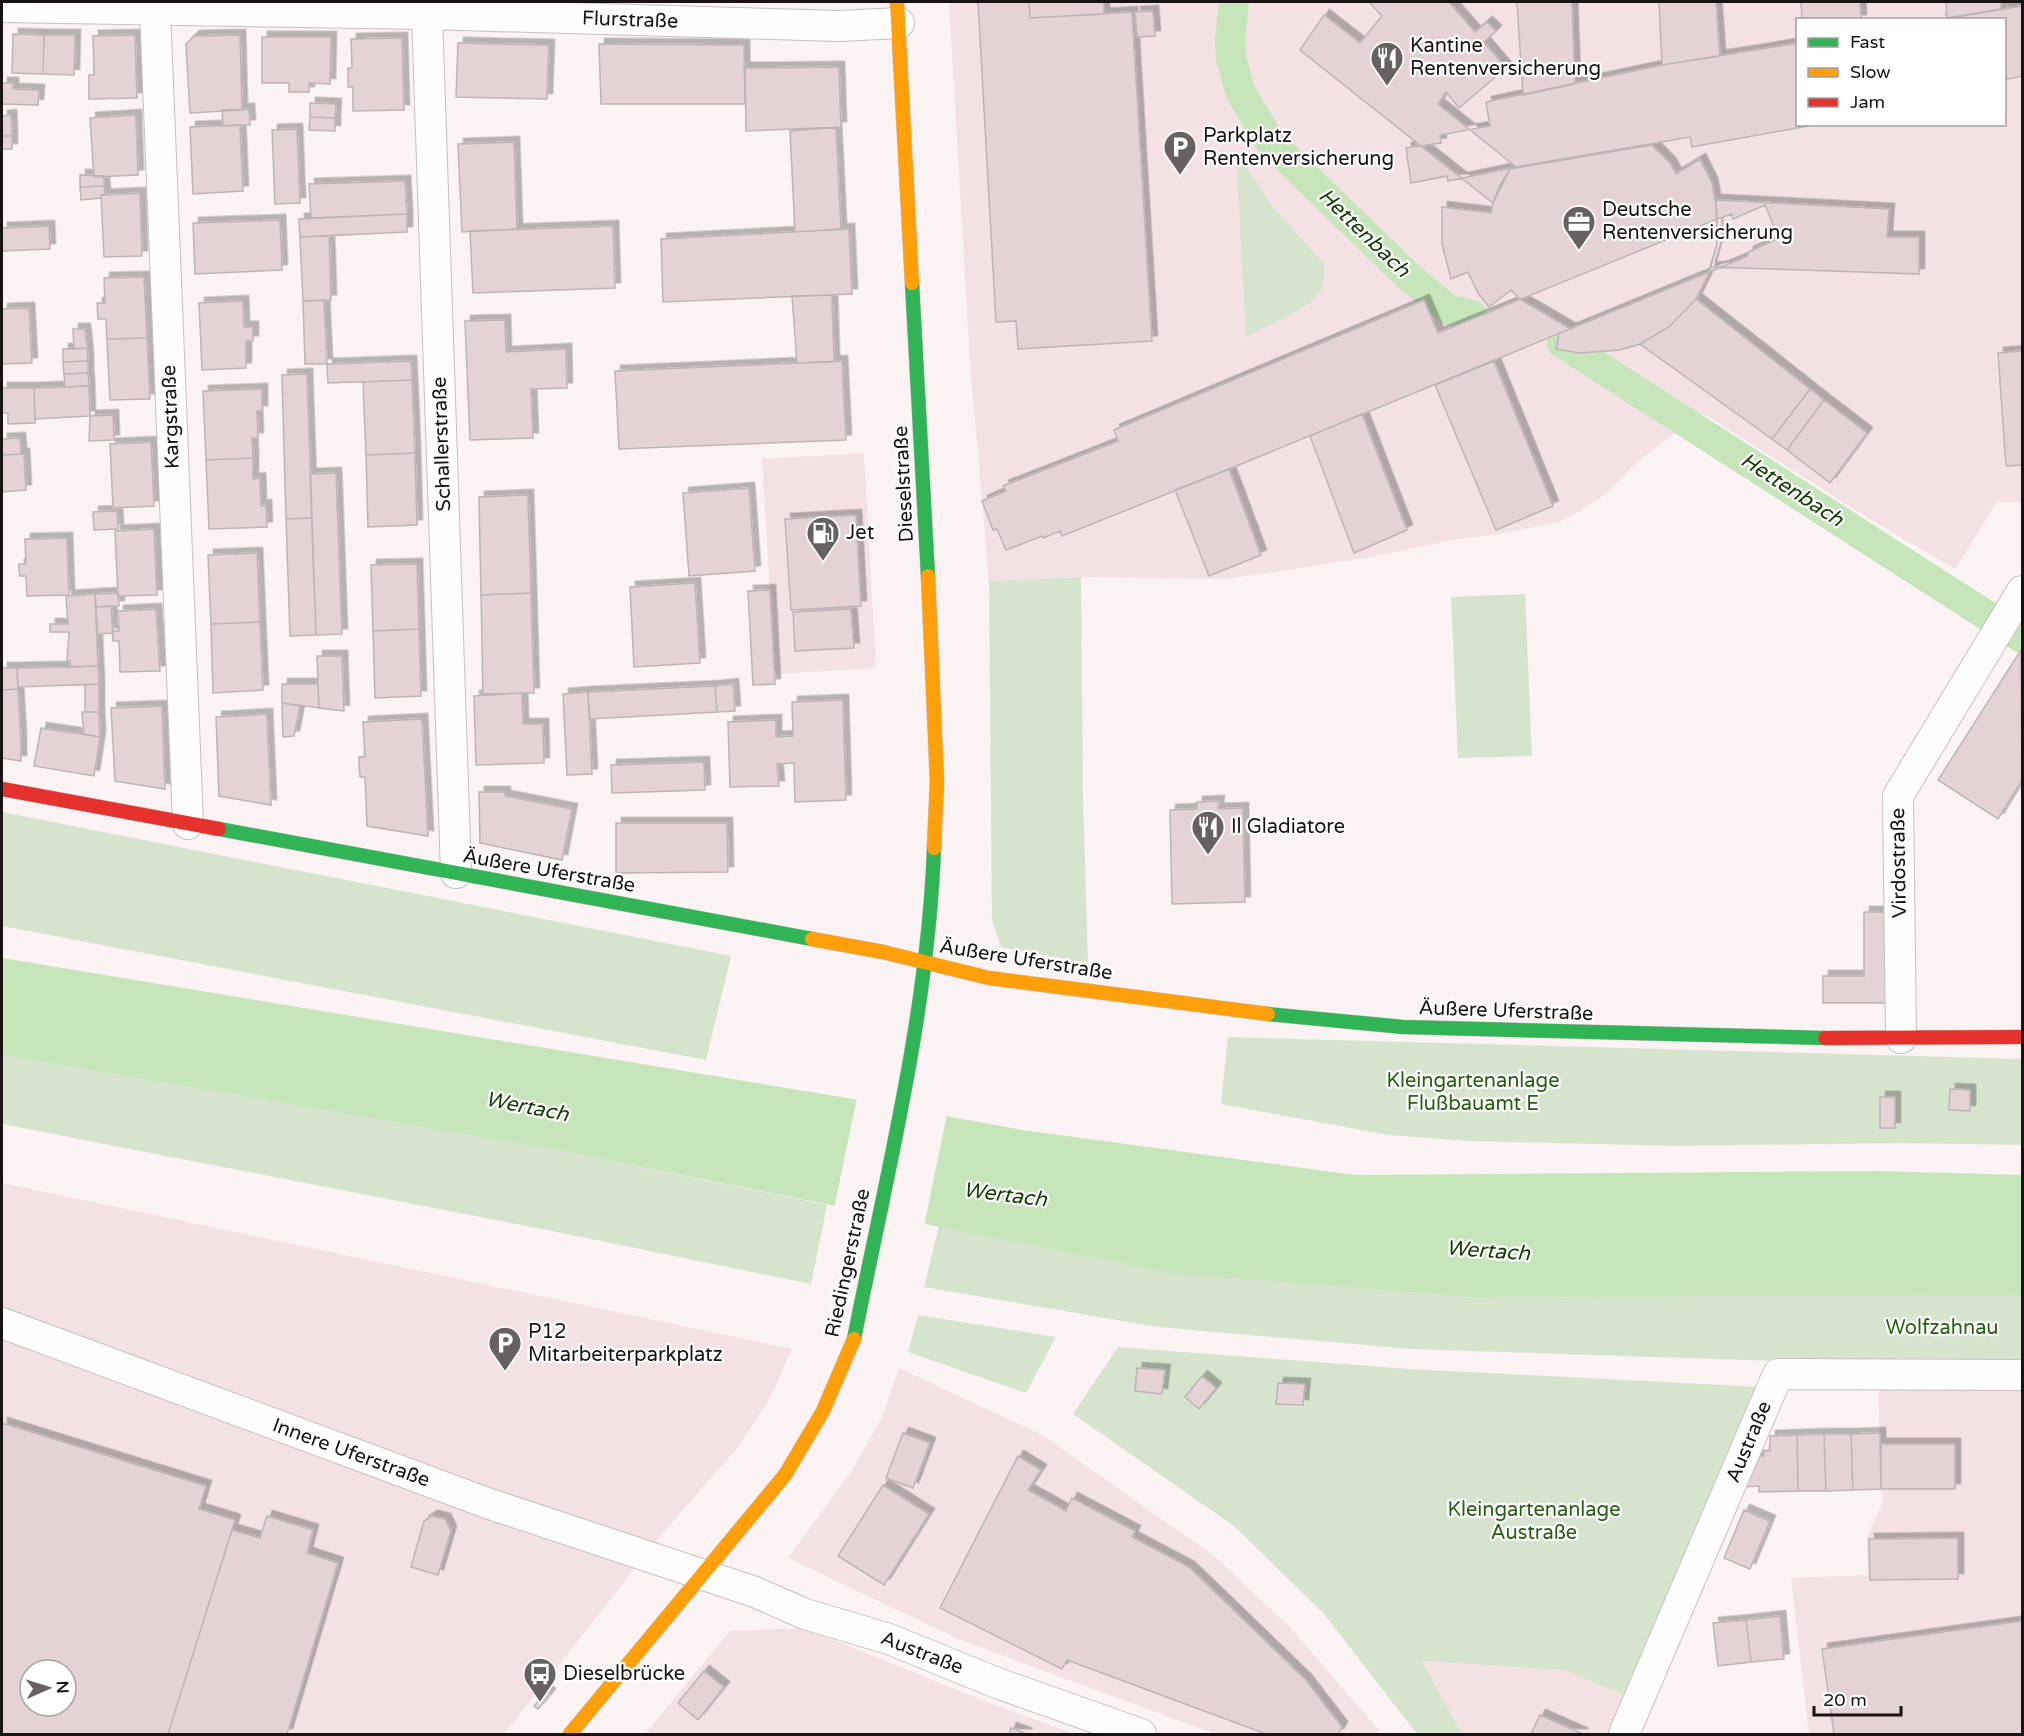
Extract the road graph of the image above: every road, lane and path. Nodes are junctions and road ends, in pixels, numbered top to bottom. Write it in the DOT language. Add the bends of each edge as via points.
graph roads {
  1 [pos="2,7"];
  2 [pos="155,10"];
  3 [pos="898,12"];
  4 [pos="427,14"];
  5 [pos="2018,607"];
  6 [pos="2,789"];
  7 [pos="188,824"];
  8 [pos="456,873"];
  9 [pos="925,963"];
  10 [pos="2022,1037"];
  11 [pos="1901,1038"];
  12 [pos="2,1323"];
  13 [pos="2022,1375"];
  14 [pos="703,1575"];
  15 [pos="570,1734"];
  16 [pos="1141,1734"];
  17 [pos="1624,1734"];
  1 -- 2 [label="street, Flurstraße"];
  2 -- 4 [label="street, Flurstraße"];
  2 -- 7 [label="street, Kargstraße"];
  3 -- 4 [label="street, Flurstraße" via="840,26"];
  3 -- 9 [label="street, Dieselstraße" via="937,782 934,886"];
  4 -- 8 [label="street, Schallerstraße"];
  5 -- 11 [label="street, Virdostraße" via="1898,796"];
  6 -- 7 [label="street, Äußere Uferstraße"];
  7 -- 8 [label="street, Äußere Uferstraße"];
  8 -- 9 [label="street, Äußere Uferstraße"];
  9 -- 11 [label="street, Äußere Uferstraße" via="1045,986 1226,1010 1403,1027"];
  9 -- 14 [label="street, Riedingerstraße" via="915,1032 853,1342 824,1411 786,1475"];
  10 -- 11 [label="street, Äußere Uferstraße"];
  12 -- 14 [label="street, Innere Uferstraße" via="487,1503"];
  13 -- 17 [label="street, Austraße" via="1778,1374"];
  14 -- 15 [label="street, Riedingerstraße"];
  14 -- 16 [label="street, Austraße" via="806,1614 889,1639 997,1683"];
}
